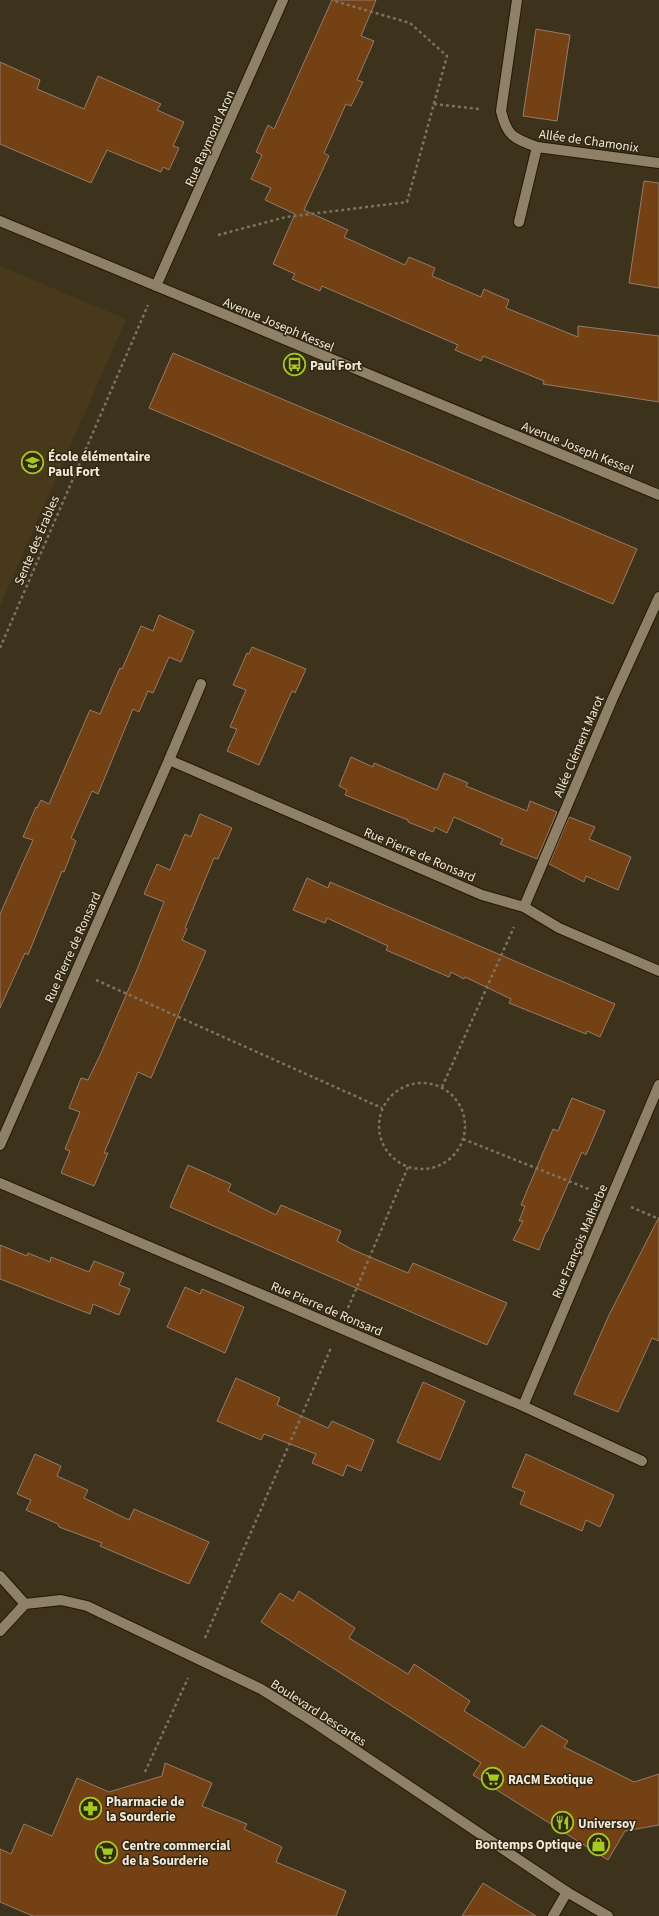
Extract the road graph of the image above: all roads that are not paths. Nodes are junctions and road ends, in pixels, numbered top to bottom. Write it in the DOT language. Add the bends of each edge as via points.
graph roads {
  1 [pos="283,0"];
  2 [pos="517,0"];
  3 [pos="537,147"];
  4 [pos="659,163"];
  5 [pos="0,221"];
  6 [pos="519,222"];
  7 [pos="156,286"];
  8 [pos="659,495"];
  9 [pos="659,597"];
  10 [pos="202,684"];
  11 [pos="169,760"];
  12 [pos="524,907"];
  13 [pos="659,971"];
  14 [pos="659,1085"];
  15 [pos="0,1145"];
  16 [pos="0,1183"];
  17 [pos="523,1406"];
  18 [pos="642,1461"];
  19 [pos="0,1576"];
  20 [pos="25,1604"];
  21 [pos="0,1631"];
  22 [pos="567,1892"];
  23 [pos="553,1916"];
  24 [pos="608,1916"];
  1 -- 7 [label="street, Rue Raymond Aron"];
  2 -- 3 [label="street, Allée de Chamonix" via="501,111 505,128 519,140"];
  3 -- 4 [label="street, Allée de Chamonix"];
  3 -- 6 [label="street"];
  5 -- 7 [label="street, Avenue Joseph Kessel"];
  7 -- 8 [label="street, Avenue Joseph Kessel"];
  9 -- 12 [label="street, Allée Clément Marot"];
  10 -- 11 [label="street, Rue Pierre de Ronsard"];
  11 -- 12 [label="street, Rue Pierre de Ronsard" via="482,895"];
  11 -- 15 [label="street, Rue Pierre de Ronsard"];
  12 -- 13 [label="street, Rue Pierre de Ronsard" via="559,928"];
  14 -- 17 [label="street, Rue François Malherbe"];
  16 -- 17 [label="street, Rue Pierre de Ronsard"];
  17 -- 18 [label="street, Rue Pierre de Ronsard"];
  19 -- 20 [label="street"];
  20 -- 21 [label="street"];
  20 -- 22 [label="street, Boulevard Descartes" via="61,1600 87,1606 261,1689"];
  22 -- 23 [label="street"];
  22 -- 24 [label="street, Boulevard Descartes"];
}
